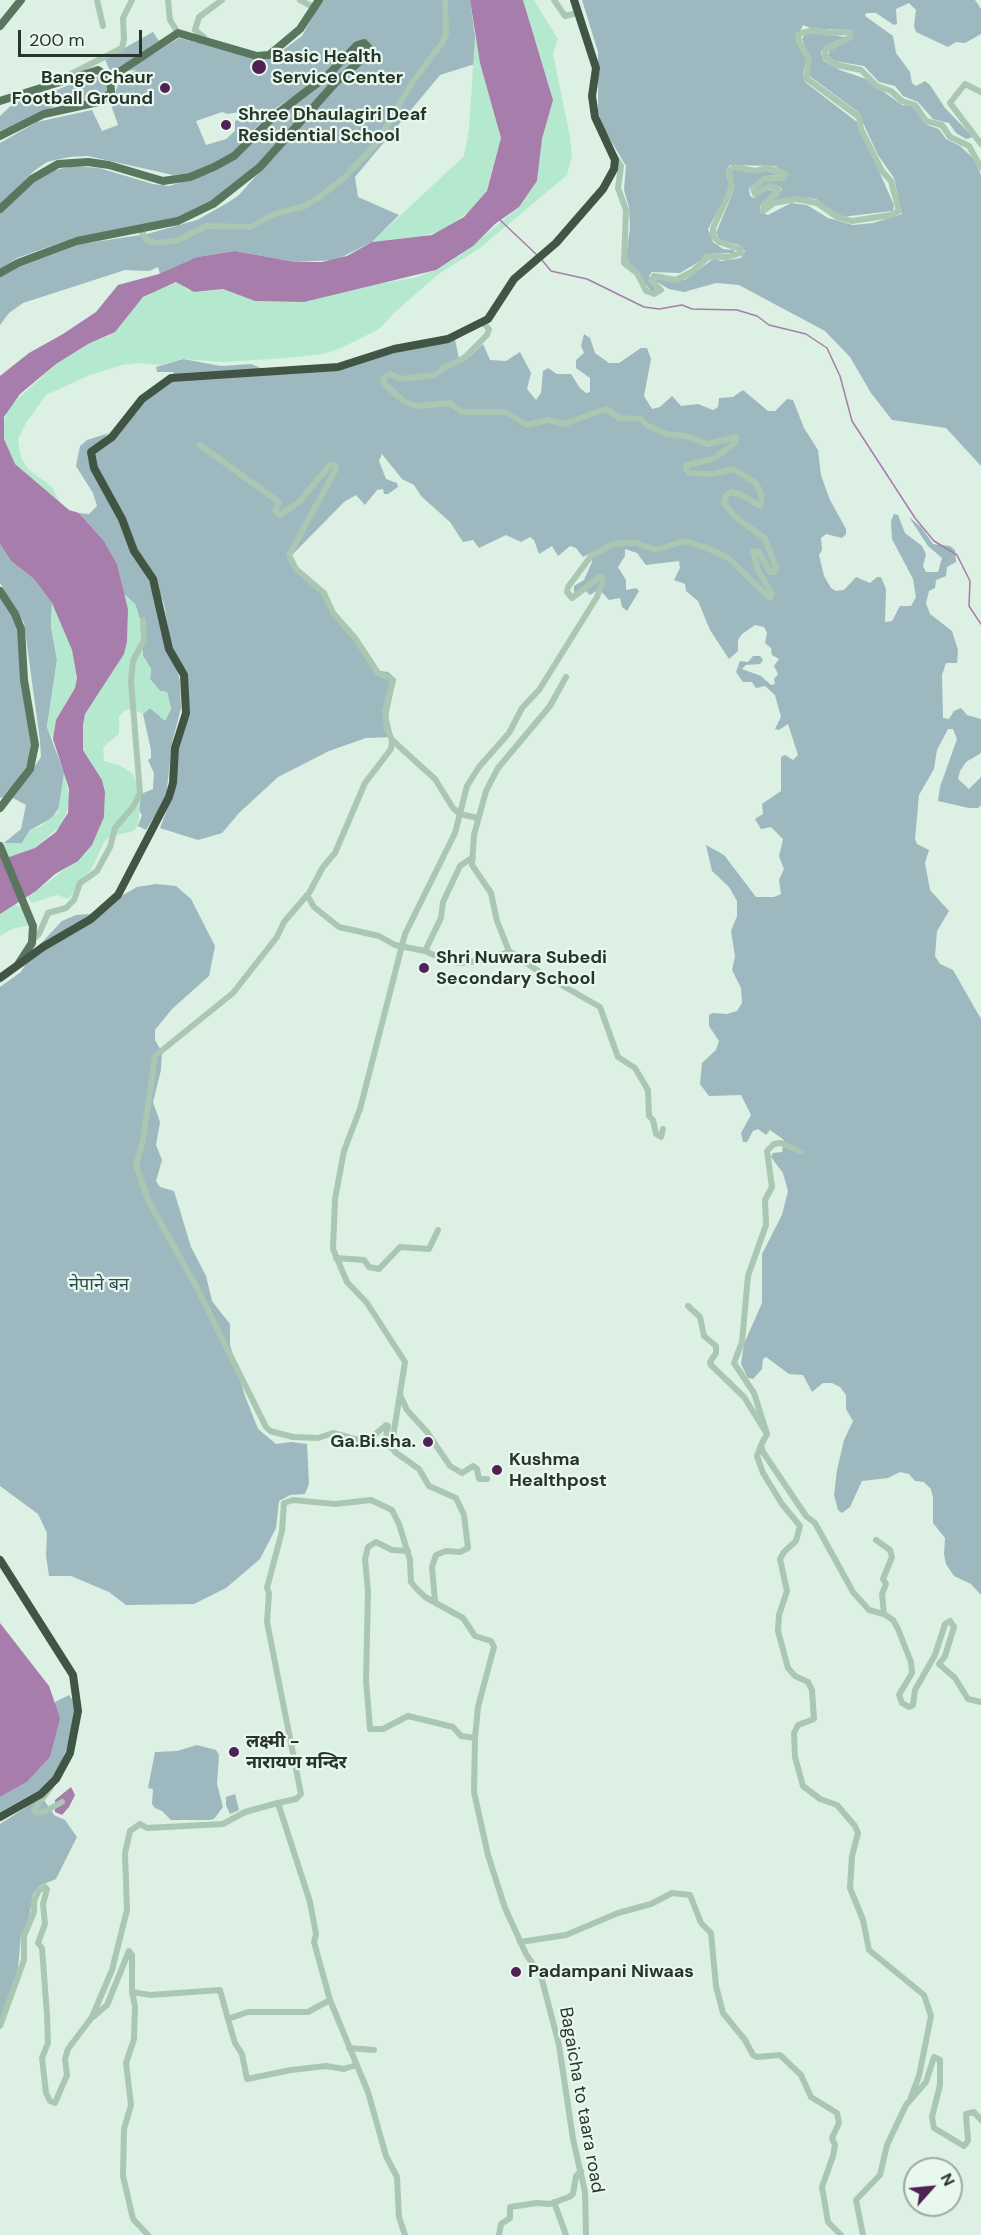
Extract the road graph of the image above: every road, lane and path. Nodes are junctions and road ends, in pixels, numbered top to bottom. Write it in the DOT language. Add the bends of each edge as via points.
graph roads {
  1 [pos="21,0"];
  2 [pos="98,0"];
  3 [pos="132,0"];
  4 [pos="168,0"];
  5 [pos="222,0"];
  6 [pos="300,0"];
  7 [pos="445,0"];
  8 [pos="554,0"];
  9 [pos="574,0"];
  10 [pos="317,4"];
  11 [pos="577,13"];
  12 [pos="0,26"];
  13 [pos="103,26"];
  14 [pos="178,33"];
  15 [pos="202,41"];
  16 [pos="111,78"];
  17 [pos="55,82"];
  18 [pos="981,92"];
  19 [pos="0,101"];
  20 [pos="0,136"];
  21 [pos="981,144"];
  22 [pos="611,153"];
  23 [pos="981,168"];
  24 [pos="0,209"];
  25 [pos="140,228"];
  26 [pos="0,273"];
  27 [pos="483,323"];
  28 [pos="200,445"];
  29 [pos="0,591"];
  30 [pos="143,620"];
  31 [pos="566,677"];
  32 [pos="392,740"];
  33 [pos="0,808"];
  34 [pos="460,814"];
  35 [pos="478,818"];
  36 [pos="0,846"];
  37 [pos="473,857"];
  38 [pos="307,895"];
  39 [pos="32,940"];
  40 [pos="402,947"];
  41 [pos="425,951"];
  42 [pos="509,951"];
  43 [pos="17,966"];
  44 [pos="0,978"];
  45 [pos="663,1129"];
  46 [pos="801,1152"];
  47 [pos="438,1230"];
  48 [pos="336,1258"];
  49 [pos="688,1306"];
  50 [pos="401,1396"];
  51 [pos="767,1434"];
  52 [pos="761,1445"];
  53 [pos="395,1452"];
  54 [pos="487,1479"];
  55 [pos="876,1540"];
  56 [pos="408,1551"];
  57 [pos="0,1560"];
  58 [pos="435,1601"];
  59 [pos="884,1614"];
  60 [pos="981,1702"];
  61 [pos="475,1738"];
  62 [pos="56,1779"];
  63 [pos="62,1802"];
  64 [pos="278,1803"];
  65 [pos="0,1817"];
  66 [pos="520,1942"];
  67 [pos="132,1992"];
  68 [pos="330,2001"];
  69 [pos="92,2018"];
  70 [pos="228,2019"];
  71 [pos="0,2026"];
  72 [pos="349,2048"];
  73 [pos="374,2050"];
  74 [pos="356,2065"];
  75 [pos="911,2097"];
  76 [pos="981,2120"];
  77 [pos="581,2171"];
  78 [pos="554,2202"];
  79 [pos="148,2235"];
  80 [pos="405,2235"];
  81 [pos="499,2235"];
  82 [pos="566,2235"];
  83 [pos="584,2235"];
  84 [pos="841,2235"];
  85 [pos="863,2235"];
  1 -- 12 [label="main road"];
  2 -- 13 [label="street"];
  3 -- 17 [label="street" via="123,18 122,48"];
  4 -- 14 [label="street" via="170,20"];
  5 -- 15 [label="street" via="199,17 195,30 204,37"];
  6 -- 10 [label="street"];
  7 -- 25 [label="street" via="446,34 442,43 412,83 376,144 344,178 318,198 251,227 206,226 176,240 155,243 147,240"];
  8 -- 11 [label="street" via="565,16"];
  9 -- 11 [label="highway"];
  10 -- 15 [label="main road" via="296,33 275,52 263,57"];
  11 -- 22 [label="highway" via="596,68 592,96 595,117"];
  14 -- 15 [label="main road"];
  14 -- 16 [label="main road"];
  16 -- 17 [label="main road" via="98,70"];
  16 -- 20 [label="main road" via="111,92 103,102 44,114"];
  17 -- 19 [label="main road"];
  18 -- 21 [label="street" via="965,84 950,104"];
  22 -- 23 [label="street" via="620,163 618,188 626,210 624,263 637,273 646,291 654,294 661,290 651,280 654,276 676,280 708,257 728,258 741,253 713,236 732,187 729,171 734,167 755,171 768,168 786,174 783,178 764,179 753,188 755,194 769,186 778,188 763,211 774,203 796,199 817,203 837,217 852,221 899,211 891,181 882,171 859,117 806,78 809,59 798,34 815,30 850,33 850,37 825,50 825,57 837,65 861,70 904,103 915,105 926,121 942,125 950,136 969,146"];
  22 -- 27 [label="highway" via="615,160 608,182 549,249 514,279"];
  24 -- 25 [label="main road" via="32,179 58,164 109,165 163,181 190,177 214,167 234,156 357,45 366,44 367,55 336,82 240,186 189,217"];
  25 -- 26 [label="main road" via="77,241 18,262"];
  27 -- 34 [label="street" via="489,329 487,335 464,358 435,375 401,379 390,374 383,383 405,402 417,406 450,404 461,412 506,412 527,425 548,420 564,424 606,410 619,418 641,419 667,434 707,444 736,437 735,443 713,459 687,465 687,471 713,474 733,469 753,479 760,489 760,506 731,492 724,503 736,518 768,543 775,566 774,572 757,550 752,553 772,593 770,598 728,558 685,541 656,550 621,543 591,556 567,592 572,598 602,576 597,597 539,690 467,786"];
  27 -- 43 [label="highway" via="448,339 394,349 338,367 171,378 142,399 112,437 92,450 100,482 122,519 134,551 153,579 169,649 184,675 186,713 175,747 169,797 118,895 91,919"];
  28 -- 32 [label="street" via="279,502 275,511 280,515 299,502 334,465 336,469 289,555 296,569 324,593 333,613 378,673 393,680 385,711"];
  29 -- 33 [label="main road" via="21,629 24,680 35,745 30,770"];
  30 -- 39 [label="street" via="144,640 133,661 131,681 140,793 115,828 97,871 80,883 74,900 66,908 48,913"];
  31 -- 35 [label="street" via="550,706 498,768"];
  32 -- 34 [label="street" via="435,779"];
  32 -- 38 [label="street" via="391,749 365,783 335,853"];
  34 -- 35 [label="street"];
  34 -- 40 [label="street"];
  35 -- 37 [label="street"];
  36 -- 39 [label="main road" via="29,911"];
  37 -- 41 [label="street" via="460,866"];
  37 -- 42 [label="street" via="472,865 491,893"];
  38 -- 40 [label="street" via="332,923"];
  38 -- 53 [label="street" via="232,993 155,1056 137,1173 266,1427 293,1437 318,1438 333,1433 362,1441 369,1440 386,1425 385,1442"];
  39 -- 43 [label="main road"];
  40 -- 41 [label="street"];
  40 -- 48 [label="street" via="360,1109 344,1151 333,1224"];
  41 -- 42 [label="street" via="460,963 494,959"];
  42 -- 45 [label="street" via="600,1007 618,1057 634,1068 648,1090 649,1116 656,1134 661,1137"];
  43 -- 44 [label="highway"];
  46 -- 51 [label="street" via="781,1143 766,1150 772,1187 765,1200 766,1225 748,1276 742,1342 734,1363 754,1393"];
  47 -- 48 [label="street" via="429,1249 401,1246 379,1269 369,1267 363,1260"];
  48 -- 50 [label="street" via="347,1282 367,1303 405,1362"];
  49 -- 51 [label="street" via="700,1317 704,1336 716,1346 711,1365 744,1397"];
  50 -- 53 [label="street" via="393,1437"];
  50 -- 54 [label="street" via="407,1410 450,1466 462,1473 473,1466 479,1479"];
  51 -- 52 [label="street"];
  52 -- 59 [label="street" via="783,1483 815,1523 853,1592 869,1610"];
  52 -- 75 [label="street" via="757,1456 763,1473 800,1526 796,1541 780,1559 787,1592 778,1631 788,1668 808,1682 812,1690 814,1719 798,1725 794,1733 795,1757 803,1786 820,1799 837,1805 855,1826 858,1833 850,1888 866,1942 873,1956 924,1995 931,2016"];
  53 -- 58 [label="street" via="419,1468 429,1486 456,1498 464,1515 468,1548 436,1555 432,1567"];
  55 -- 59 [label="street" via="886,1546 892,1557 883,1579"];
  56 -- 58 [label="street" via="411,1582 425,1597"];
  56 -- 61 [label="street" via="392,1550 376,1542 368,1547 365,1559 370,1729 383,1729 408,1716 453,1727 461,1736"];
  56 -- 64 [label="street" via="392,1510 381,1503 284,1503 282,1531 267,1588 267,1622 301,1794"];
  57 -- 62 [label="highway" via="73,1675 78,1711 70,1753"];
  58 -- 61 [label="street, Bagaicha to taara road" via="463,1618 475,1636 491,1641 494,1647 478,1707"];
  59 -- 60 [label="street" via="897,1626 911,1662 912,1673 899,1695 902,1703 913,1705 915,1689 935,1655 945,1624 950,1621 954,1628 939,1664 955,1678 968,1699"];
  61 -- 66 [label="street, Bagaicha to taara road" via="474,1792 485,1842"];
  62 -- 63 [label="street" via="34,1810 41,1814"];
  62 -- 65 [label="highway" via="41,1794"];
  64 -- 68 [label="street" via="308,1894 314,1942"];
  64 -- 69 [label="street" via="245,1812 223,1824 147,1828 140,1824 130,1831 125,1853 126,1910 122,1935"];
  66 -- 77 [label="street, Bagaicha to taara road" via="541,1976 549,2006"];
  66 -- 84 [label="street" via="566,1935 672,1893 690,1895 701,1923 711,1933 717,1995 726,2018 753,2055 780,2055 801,2075 811,2097 837,2113 839,2123 832,2138 835,2145 822,2198 828,2222"];
  67 -- 69 [label="street" via="129,1952 107,2005"];
  67 -- 70 [label="street" via="150,1995 220,1990"];
  67 -- 79 [label="street" via="134,2039 126,2063 131,2105 124,2129 123,2176 133,2219"];
  68 -- 70 [label="street" via="308,2012 248,2012"];
  68 -- 72 [label="street"];
  69 -- 71 [label="street" via="68,2049 67,2075 58,2101 52,2102 46,2093 42,2058 48,2043 42,1948 38,1943 45,1924 45,1887 35,1900 24,1936 24,1960"];
  70 -- 74 [label="street" via="247,2079 291,2070 326,2066 344,2069"];
  72 -- 73 [label="street"];
  72 -- 74 [label="street"];
  74 -- 80 [label="street" via="386,2156 397,2176 399,2217"];
  75 -- 76 [label="street" via="918,2094 934,2057 938,2057 940,2085 932,2117 934,2128 963,2146 968,2138 966,2114 974,2112"];
  75 -- 85 [label="street" via="887,2145 880,2175 856,2200"];
  77 -- 78 [label="street" via="575,2178 573,2194"];
  77 -- 83 [label="street, Bagaicha to taara road" via="585,2192"];
  78 -- 81 [label="street" via="510,2207 510,2218 501,2224"];
  78 -- 82 [label="street"];
}
